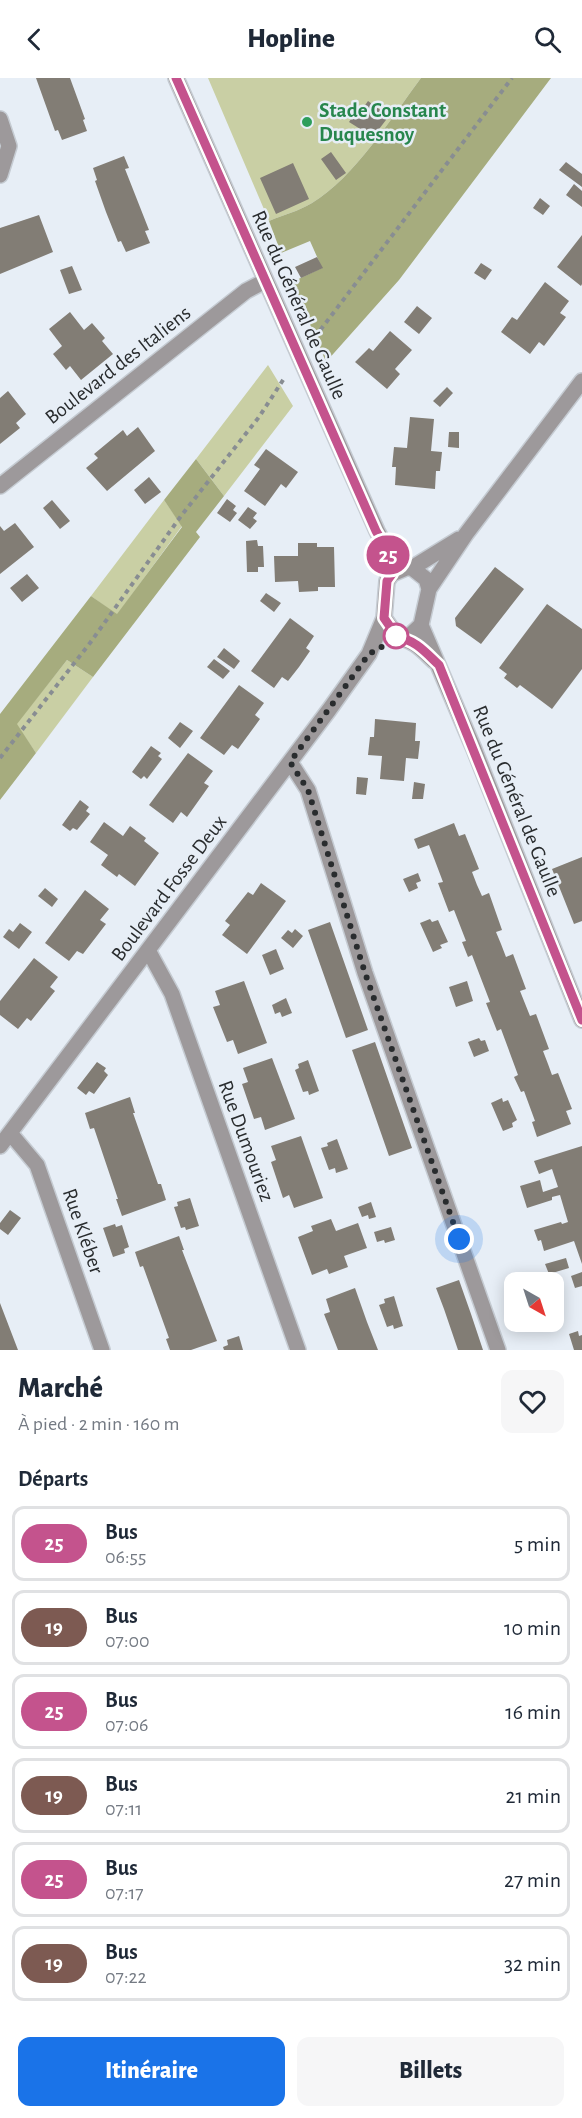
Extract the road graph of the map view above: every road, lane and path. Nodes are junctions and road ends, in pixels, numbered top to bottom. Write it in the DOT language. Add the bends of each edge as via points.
graph roads {
  1 [pos="176,78"];
  2 [pos="512,78"];
  3 [pos="0,119"];
  4 [pos="0,175"];
  5 [pos="265,281"];
  6 [pos="315,337"];
  7 [pos="285,378"];
  8 [pos="582,381"];
  9 [pos="0,486"];
  10 [pos="466,534"];
  11 [pos="403,570"];
  12 [pos="429,589"];
  13 [pos="384,618"];
  14 [pos="421,625"];
  15 [pos="402,638"];
  16 [pos="369,654"];
  17 [pos="439,665"];
  18 [pos="0,758"];
  19 [pos="290,762"];
  20 [pos="148,950"];
  21 [pos="582,1020"];
  22 [pos="10,1133"];
  23 [pos="0,1146"];
  24 [pos="102,1350"];
  25 [pos="298,1350"];
  26 [pos="498,1350"];
  1 -- 5 [label="street, Rue du Général de Gaulle"];
  2 -- 6 [label="path"];
  3 -- 4 [label="street" via="9,146"];
  5 -- 9 [label="street, Boulevard des Italiens" via="246,291"];
  5 -- 11 [label="street, Rue du Général de Gaulle" via="376,531"];
  7 -- 18 [label="path"];
  8 -- 10 [label="street"];
  10 -- 11 [label="street"];
  10 -- 12 [label="street"];
  11 -- 12 [label="street" via="426,579"];
  11 -- 13 [label="street" via="387,581"];
  12 -- 14 [label="street"];
  13 -- 15 [label="street"];
  13 -- 16 [label="street, Boulevard Fosse Deux"];
  14 -- 15 [label="street"];
  14 -- 17 [label="street, Rue du Général de Gaulle"];
  15 -- 16 [label="street, Boulevard Fosse Deux"];
  15 -- 17 [label="street, Rue du Général de Gaulle" via="414,643"];
  16 -- 19 [label="street, Boulevard Fosse Deux"];
  17 -- 21 [label="street, Rue du Général de Gaulle"];
  19 -- 20 [label="street, Boulevard Fosse Deux"];
  19 -- 26 [label="street" via="308,790 365,973"];
  20 -- 22 [label="street, Boulevard Fosse Deux"];
  20 -- 25 [label="street, Rue Dumouriez" via="172,994"];
  22 -- 23 [label="street, Boulevard Fosse Deux"];
  22 -- 24 [label="street, Rue Kléber" via="37,1164"];
}
